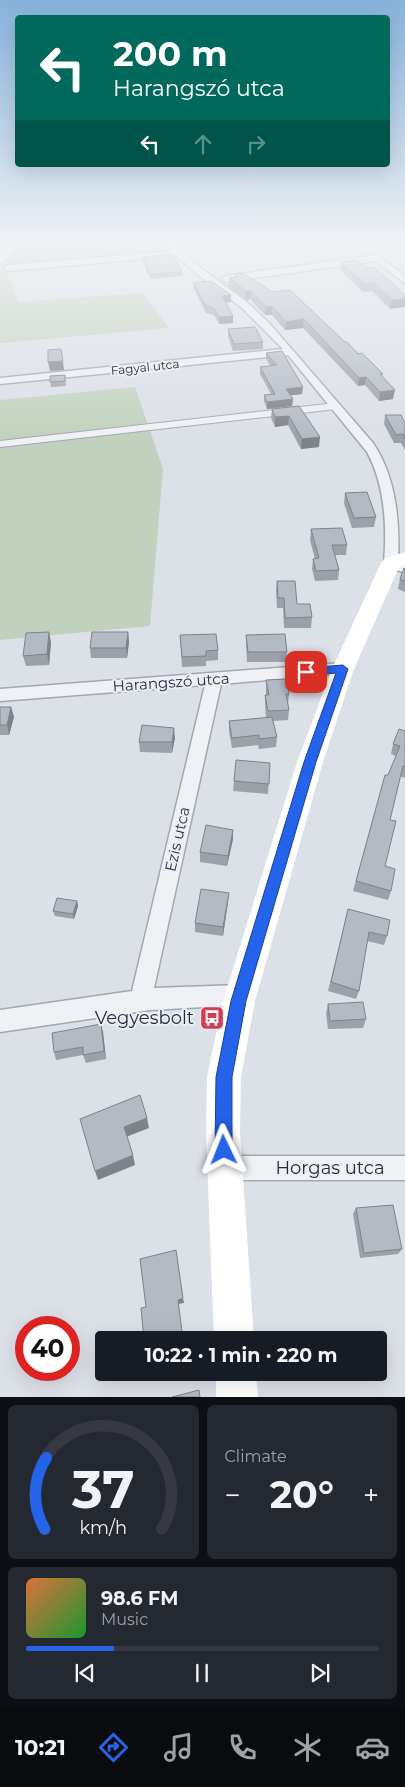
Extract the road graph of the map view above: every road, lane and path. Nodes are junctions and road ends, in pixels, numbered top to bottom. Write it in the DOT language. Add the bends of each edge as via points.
graph roads {
  1 [pos="247,308"];
  2 [pos="289,352"];
  3 [pos="0,381"];
  4 [pos="336,406"];
  5 [pos="0,444"];
  6 [pos="400,563"];
  7 [pos="343,669"];
  8 [pos="214,680"];
  9 [pos="0,695"];
  10 [pos="240,995"];
  11 [pos="141,999"];
  12 [pos="0,1021"];
  13 [pos="224,1168"];
  14 [pos="405,1168"];
  15 [pos="233,1331"];
  16 [pos="236,1381"];
  17 [pos="237,1397"];
  1 -- 2 [label="street"];
  2 -- 3 [label="street, Fagyal utca"];
  2 -- 4 [label="street"];
  4 -- 5 [label="lane"];
  4 -- 6 [label="street" via="376,459 383,478 393,541"];
  6 -- 7 [label="street"];
  7 -- 8 [label="street, Harangszó utca"];
  7 -- 10 [label="street" via="310,762"];
  8 -- 9 [label="street, Harangszó utca"];
  8 -- 11 [label="street, Ezis utca"];
  10 -- 11 [label="street"];
  10 -- 13 [label="street" via="224,1077"];
  11 -- 12 [label="street"];
  13 -- 14 [label="street, Horgas utca"];
  13 -- 15 [label="street"];
  16 -- 17 [label="street"];
}
